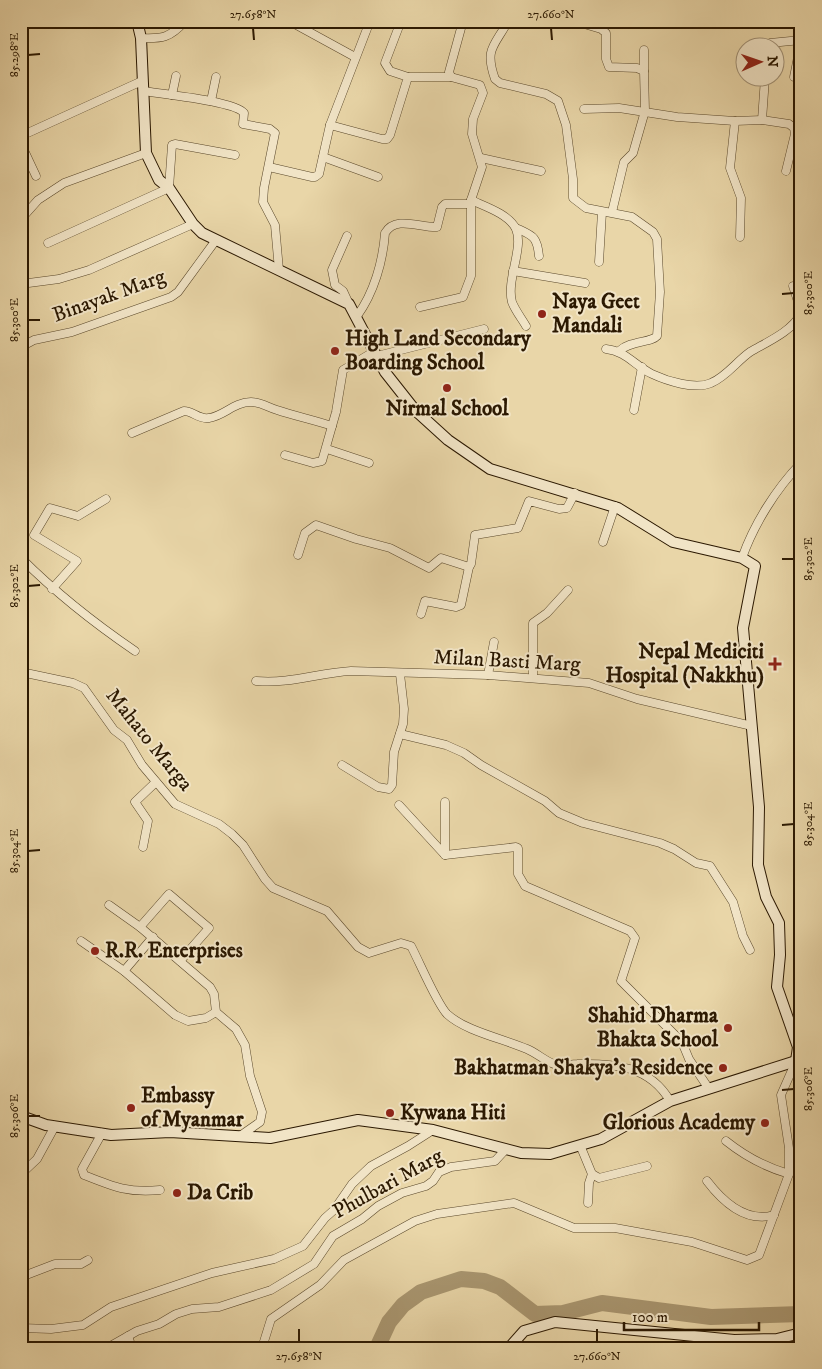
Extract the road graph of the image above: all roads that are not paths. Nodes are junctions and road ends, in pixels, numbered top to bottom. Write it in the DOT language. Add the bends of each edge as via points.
graph roads {
  1 [pos="137,21"];
  2 [pos="185,21"];
  3 [pos="401,21"];
  4 [pos="463,21"];
  5 [pos="508,21"];
  6 [pos="574,21"];
  7 [pos="291,22"];
  8 [pos="368,22"];
  9 [pos="140,38"];
  10 [pos="801,41"];
  11 [pos="784,42"];
  12 [pos="644,50"];
  13 [pos="355,57"];
  14 [pos="644,71"];
  15 [pos="176,76"];
  16 [pos="216,77"];
  17 [pos="408,77"];
  18 [pos="451,77"];
  19 [pos="794,77"];
  20 [pos="495,79"];
  21 [pos="142,86"];
  22 [pos="483,88"];
  23 [pos="764,88"];
  24 [pos="172,95"];
  25 [pos="212,101"];
  26 [pos="584,110"];
  27 [pos="645,111"];
  28 [pos="762,120"];
  29 [pos="735,121"];
  30 [pos="330,125"];
  31 [pos="21,136"];
  32 [pos="21,144"];
  33 [pos="146,153"];
  34 [pos="235,155"];
  35 [pos="323,157"];
  36 [pos="481,158"];
  37 [pos="269,168"];
  38 [pos="541,171"];
  39 [pos="786,171"];
  40 [pos="36,176"];
  41 [pos="378,177"];
  42 [pos="169,188"];
  43 [pos="471,202"];
  44 [pos="602,212"];
  45 [pos="612,212"];
  46 [pos="21,219"];
  47 [pos="193,224"];
  48 [pos="516,228"];
  49 [pos="347,236"];
  50 [pos="740,237"];
  51 [pos="216,240"];
  52 [pos="48,243"];
  53 [pos="539,256"];
  54 [pos="599,262"];
  55 [pos="279,270"];
  56 [pos="513,271"];
  57 [pos="586,283"];
  58 [pos="21,284"];
  59 [pos="792,286"];
  60 [pos="349,304"];
  61 [pos="420,307"];
  62 [pos="801,312"];
  63 [pos="357,316"];
  64 [pos="526,326"];
  65 [pos="484,329"];
  66 [pos="21,347"];
  67 [pos="606,349"];
  68 [pos="618,351"];
  69 [pos="376,354"];
  70 [pos="642,367"];
  71 [pos="634,410"];
  72 [pos="332,426"];
  73 [pos="132,434"];
  74 [pos="327,449"];
  75 [pos="285,455"];
  76 [pos="369,463"];
  77 [pos="801,463"];
  78 [pos="575,493"];
  79 [pos="106,499"];
  80 [pos="615,506"];
  81 [pos="603,542"];
  82 [pos="298,555"];
  83 [pos="21,558"];
  84 [pos="742,558"];
  85 [pos="469,567"];
  86 [pos="52,589"];
  87 [pos="568,590"];
  88 [pos="420,614"];
  89 [pos="494,642"];
  90 [pos="135,651"];
  91 [pos="21,672"];
  92 [pos="400,674"];
  93 [pos="488,675"];
  94 [pos="534,678"];
  95 [pos="256,681"];
  96 [pos="752,726"];
  97 [pos="400,734"];
  98 [pos="342,765"];
  99 [pos="156,782"];
  100 [pos="446,802"];
  101 [pos="399,805"];
  102 [pos="143,847"];
  103 [pos="445,855"];
  104 [pos="109,905"];
  105 [pos="140,927"];
  106 [pos="153,937"];
  107 [pos="81,941"];
  108 [pos="750,950"];
  109 [pos="180,961"];
  110 [pos="124,971"];
  111 [pos="21,1006"];
  112 [pos="216,1012"];
  113 [pos="798,1062"];
  114 [pos="21,1077"];
  115 [pos="709,1089"];
  116 [pos="670,1101"];
  117 [pos="21,1116"];
  118 [pos="54,1126"];
  119 [pos="433,1130"];
  120 [pos="102,1134"];
  121 [pos="240,1136"];
  122 [pos="726,1141"];
  123 [pos="580,1145"];
  124 [pos="506,1149"];
  125 [pos="647,1166"];
  126 [pos="21,1174"];
  127 [pos="592,1174"];
  128 [pos="790,1174"];
  129 [pos="707,1180"];
  130 [pos="160,1190"];
  131 [pos="588,1203"];
  132 [pos="774,1215"];
  133 [pos="88,1260"];
  134 [pos="21,1277"];
  135 [pos="21,1328"];
  136 [pos="801,1333"];
  137 [pos="128,1336"];
  138 [pos="107,1348"];
  139 [pos="132,1348"];
  140 [pos="262,1348"];
  141 [pos="509,1348"];
  1 -- 9 [label="street"];
  2 -- 9 [label="street" via="174,33 158,39"];
  3 -- 17 [label="street" via="385,64 390,71"];
  4 -- 18 [label="street" via="449,72"];
  5 -- 20 [label="street" via="490,53"];
  6 -- 14 [label="street" via="606,33 606,59 610,67"];
  7 -- 13 [label="street"];
  8 -- 13 [label="street"];
  9 -- 21 [label="street"];
  10 -- 11 [label="street"];
  10 -- 19 [label="street"];
  12 -- 14 [label="street"];
  13 -- 30 [label="street"];
  14 -- 27 [label="street"];
  15 -- 24 [label="street"];
  16 -- 25 [label="street"];
  17 -- 18 [label="street"];
  17 -- 30 [label="street" via="387,139"];
  18 -- 22 [label="street"];
  20 -- 22 [label="street"];
  20 -- 44 [label="street" via="546,94 558,102 566,125 573,198 586,208"];
  21 -- 24 [label="street"];
  21 -- 31 [label="street"];
  21 -- 33 [label="street"];
  22 -- 36 [label="street" via="473,119 472,134"];
  23 -- 28 [label="street"];
  24 -- 25 [label="street"];
  25 -- 37 [label="street" via="242,110 241,122 245,126 273,131"];
  26 -- 27 [label="street" via="619,108"];
  27 -- 29 [label="street" via="676,117"];
  27 -- 45 [label="street" via="633,153 624,162"];
  28 -- 29 [label="street"];
  28 -- 39 [label="street" via="781,121 794,128"];
  29 -- 50 [label="street" via="730,168 741,198"];
  30 -- 35 [label="street"];
  32 -- 40 [label="street"];
  33 -- 42 [label="street" via="159,180"];
  33 -- 46 [label="street" via="64,183 38,200"];
  34 -- 42 [label="street" via="172,145"];
  35 -- 37 [label="street" via="319,174 315,177"];
  35 -- 41 [label="street"];
  36 -- 38 [label="street"];
  36 -- 43 [label="street" via="480,174"];
  37 -- 55 [label="street" via="263,202 275,225"];
  42 -- 47 [label="street"];
  42 -- 52 [label="street"];
  43 -- 48 [label="street" via="500,213"];
  43 -- 61 [label="street" via="471,276 464,295 459,299"];
  43 -- 63 [label="street" via="446,204 442,207 437,227 396,223 389,227 376,279"];
  44 -- 45 [label="street"];
  44 -- 54 [label="street"];
  45 -- 68 [label="street" via="632,217 653,232 658,248 660,292 657,336 626,344"];
  47 -- 51 [label="street"];
  47 -- 58 [label="street" via="89,270 59,279"];
  48 -- 53 [label="street" via="537,242"];
  48 -- 56 [label="street" via="518,239"];
  49 -- 60 [label="street" via="332,270 335,285"];
  51 -- 55 [label="street"];
  51 -- 66 [label="street, Binayak Marg" via="178,292 171,296"];
  55 -- 60 [label="street"];
  56 -- 57 [label="street"];
  56 -- 64 [label="street" via="512,303"];
  59 -- 62 [label="street"];
  60 -- 63 [label="street"];
  62 -- 70 [label="street" via="796,323 741,358 711,384 680,383 651,374"];
  63 -- 69 [label="street"];
  65 -- 69 [label="street"];
  67 -- 68 [label="street"];
  68 -- 70 [label="street"];
  69 -- 72 [label="street" via="348,364 343,370"];
  69 -- 78 [label="street" via="385,372 415,410 448,440 490,469"];
  70 -- 71 [label="street"];
  72 -- 73 [label="street" via="261,403 248,402 207,418 184,411"];
  72 -- 74 [label="street"];
  74 -- 75 [label="street" via="319,463"];
  74 -- 76 [label="street"];
  77 -- 84 [label="street" via="786,478 771,502"];
  78 -- 80 [label="street"];
  78 -- 85 [label="street" via="567,508 529,501 518,528 475,535"];
  79 -- 86 [label="street" via="78,516 50,508 34,535 77,561"];
  80 -- 81 [label="street"];
  80 -- 84 [label="street" via="674,542"];
  82 -- 85 [label="street" via="305,533 316,525 390,548 429,568 441,558"];
  83 -- 86 [label="street"];
  84 -- 96 [label="street" via="755,566 743,628"];
  85 -- 88 [label="street" via="461,605 456,607 425,601"];
  86 -- 90 [label="street" via="101,629"];
  87 -- 94 [label="street" via="548,613 533,623"];
  89 -- 93 [label="street"];
  91 -- 99 [label="street, Mahato Marga" via="84,688 114,730 127,740"];
  92 -- 93 [label="street, Milan Basti Marg"];
  92 -- 95 [label="street, Milan Basti Marg" via="345,671 291,682"];
  92 -- 97 [label="street" via="404,709"];
  93 -- 94 [label="street, Milan Basti Marg"];
  94 -- 96 [label="street, Milan Basti Marg" via="589,683 637,699"];
  96 -- 113 [label="street" via="759,806 758,865 766,897 779,923 777,987 795,1034"];
  97 -- 98 [label="street" via="389,789 378,787"];
  97 -- 108 [label="street" via="446,745 464,753 545,801 559,813 583,823 660,843 696,863 710,866 733,902"];
  99 -- 102 [label="street" via="135,802 148,822"];
  99 -- 116 [label="street, Mahato Marga" via="175,804 232,834 273,888 327,911 358,947 369,953 401,943 411,946 446,1013 457,1022 528,1049 551,1063 562,1066 608,1065 644,1074 662,1088"];
  100 -- 103 [label="street"];
  101 -- 103 [label="street"];
  103 -- 115 [label="street" via="516,847 518,874 524,886 630,931 636,938 621,982 682,1042"];
  104 -- 105 [label="street"];
  105 -- 106 [label="street"];
  105 -- 109 [label="street" via="169,894 209,928"];
  106 -- 109 [label="street"];
  106 -- 110 [label="street"];
  107 -- 110 [label="street"];
  109 -- 112 [label="street" via="210,986"];
  110 -- 112 [label="street" via="175,1015 188,1021 206,1018"];
  111 -- 114 [label="street" via="24,1034"];
  112 -- 121 [label="street" via="236,1029 245,1045 250,1076 262,1112 260,1122"];
  113 -- 115 [label="street"];
  113 -- 128 [label="street" via="781,1095"];
  115 -- 116 [label="street"];
  116 -- 123 [label="street" via="601,1139"];
  117 -- 118 [label="street"];
  118 -- 120 [label="street"];
  118 -- 126 [label="street" via="37,1159"];
  119 -- 121 [label="street" via="358,1120 270,1138"];
  119 -- 124 [label="street"];
  119 -- 135 [label="street" via="371,1166 352,1184 303,1246 274,1259 212,1273 111,1307 83,1325"];
  120 -- 121 [label="street" via="170,1132"];
  120 -- 130 [label="street" via="82,1169 84,1175 136,1192"];
  122 -- 128 [label="street" via="746,1157"];
  123 -- 124 [label="street" via="550,1154"];
  123 -- 127 [label="street"];
  124 -- 137 [label="street, Phulbari Marg" via="495,1161 451,1166 438,1172 426,1186 402,1193 378,1206 333,1236 314,1264 271,1290 219,1307 176,1314"];
  125 -- 127 [label="street" via="599,1178"];
  127 -- 131 [label="street"];
  128 -- 132 [label="street"];
  129 -- 132 [label="street" via="727,1203 746,1214 761,1218"];
  132 -- 140 [label="street" via="759,1255 747,1260 692,1242 615,1228 574,1228 514,1203 437,1214 415,1221 344,1260 320,1285 271,1319"];
  133 -- 134 [label="street" via="81,1264 55,1264"];
  136 -- 141 [label="street" via="777,1339 734,1340 555,1322 524,1331"];
  137 -- 138 [label="street, Phulbari Marg"];
  137 -- 139 [label="street"];
}
